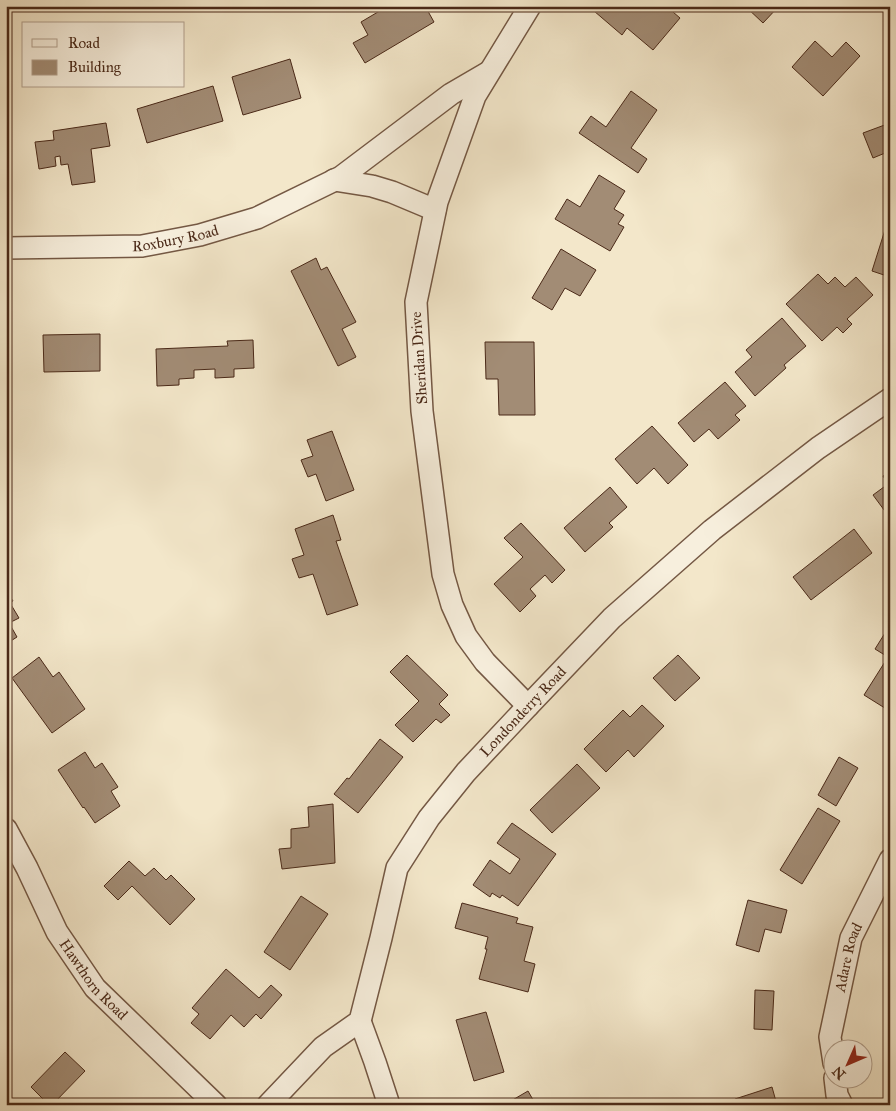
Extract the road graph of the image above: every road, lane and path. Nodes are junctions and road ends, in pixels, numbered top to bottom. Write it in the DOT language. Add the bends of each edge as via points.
graph roads {
  1 [pos="530,6"];
  2 [pos="490,71"];
  3 [pos="334,180"];
  4 [pos="435,210"];
  5 [pos="6,248"];
  6 [pos="890,399"];
  7 [pos="528,706"];
  8 [pos="6,829"];
  9 [pos="890,860"];
  10 [pos="360,1021"];
  11 [pos="830,1038"];
  12 [pos="836,1088"];
  13 [pos="216,1105"];
  14 [pos="268,1105"];
  15 [pos="389,1105"];
  16 [pos="842,1105"];
  1 -- 2 [label="street, Sheridan Drive"];
  2 -- 3 [label="street, Roxbury Road" via="451,94"];
  2 -- 4 [label="street, Sheridan Drive" via="475,96"];
  3 -- 4 [label="street" via="372,186"];
  3 -- 5 [label="street, Roxbury Road" via="257,218 200,235 142,246"];
  4 -- 7 [label="street, Sheridan Drive" via="416,302 422,410 443,574 466,636 485,662"];
  6 -- 7 [label="street, Londonderry Road" via="818,448 712,530 612,618"];
  7 -- 10 [label="street, Londonderry Road" via="466,772 429,818 397,868"];
  8 -- 13 [label="street, Hawthorn Road" via="58,932 95,988"];
  9 -- 11 [label="street, Adare Road" via="851,938"];
  10 -- 14 [label="street" via="323,1047"];
  10 -- 15 [label="street"];
  12 -- 16 [label="street"];
}
